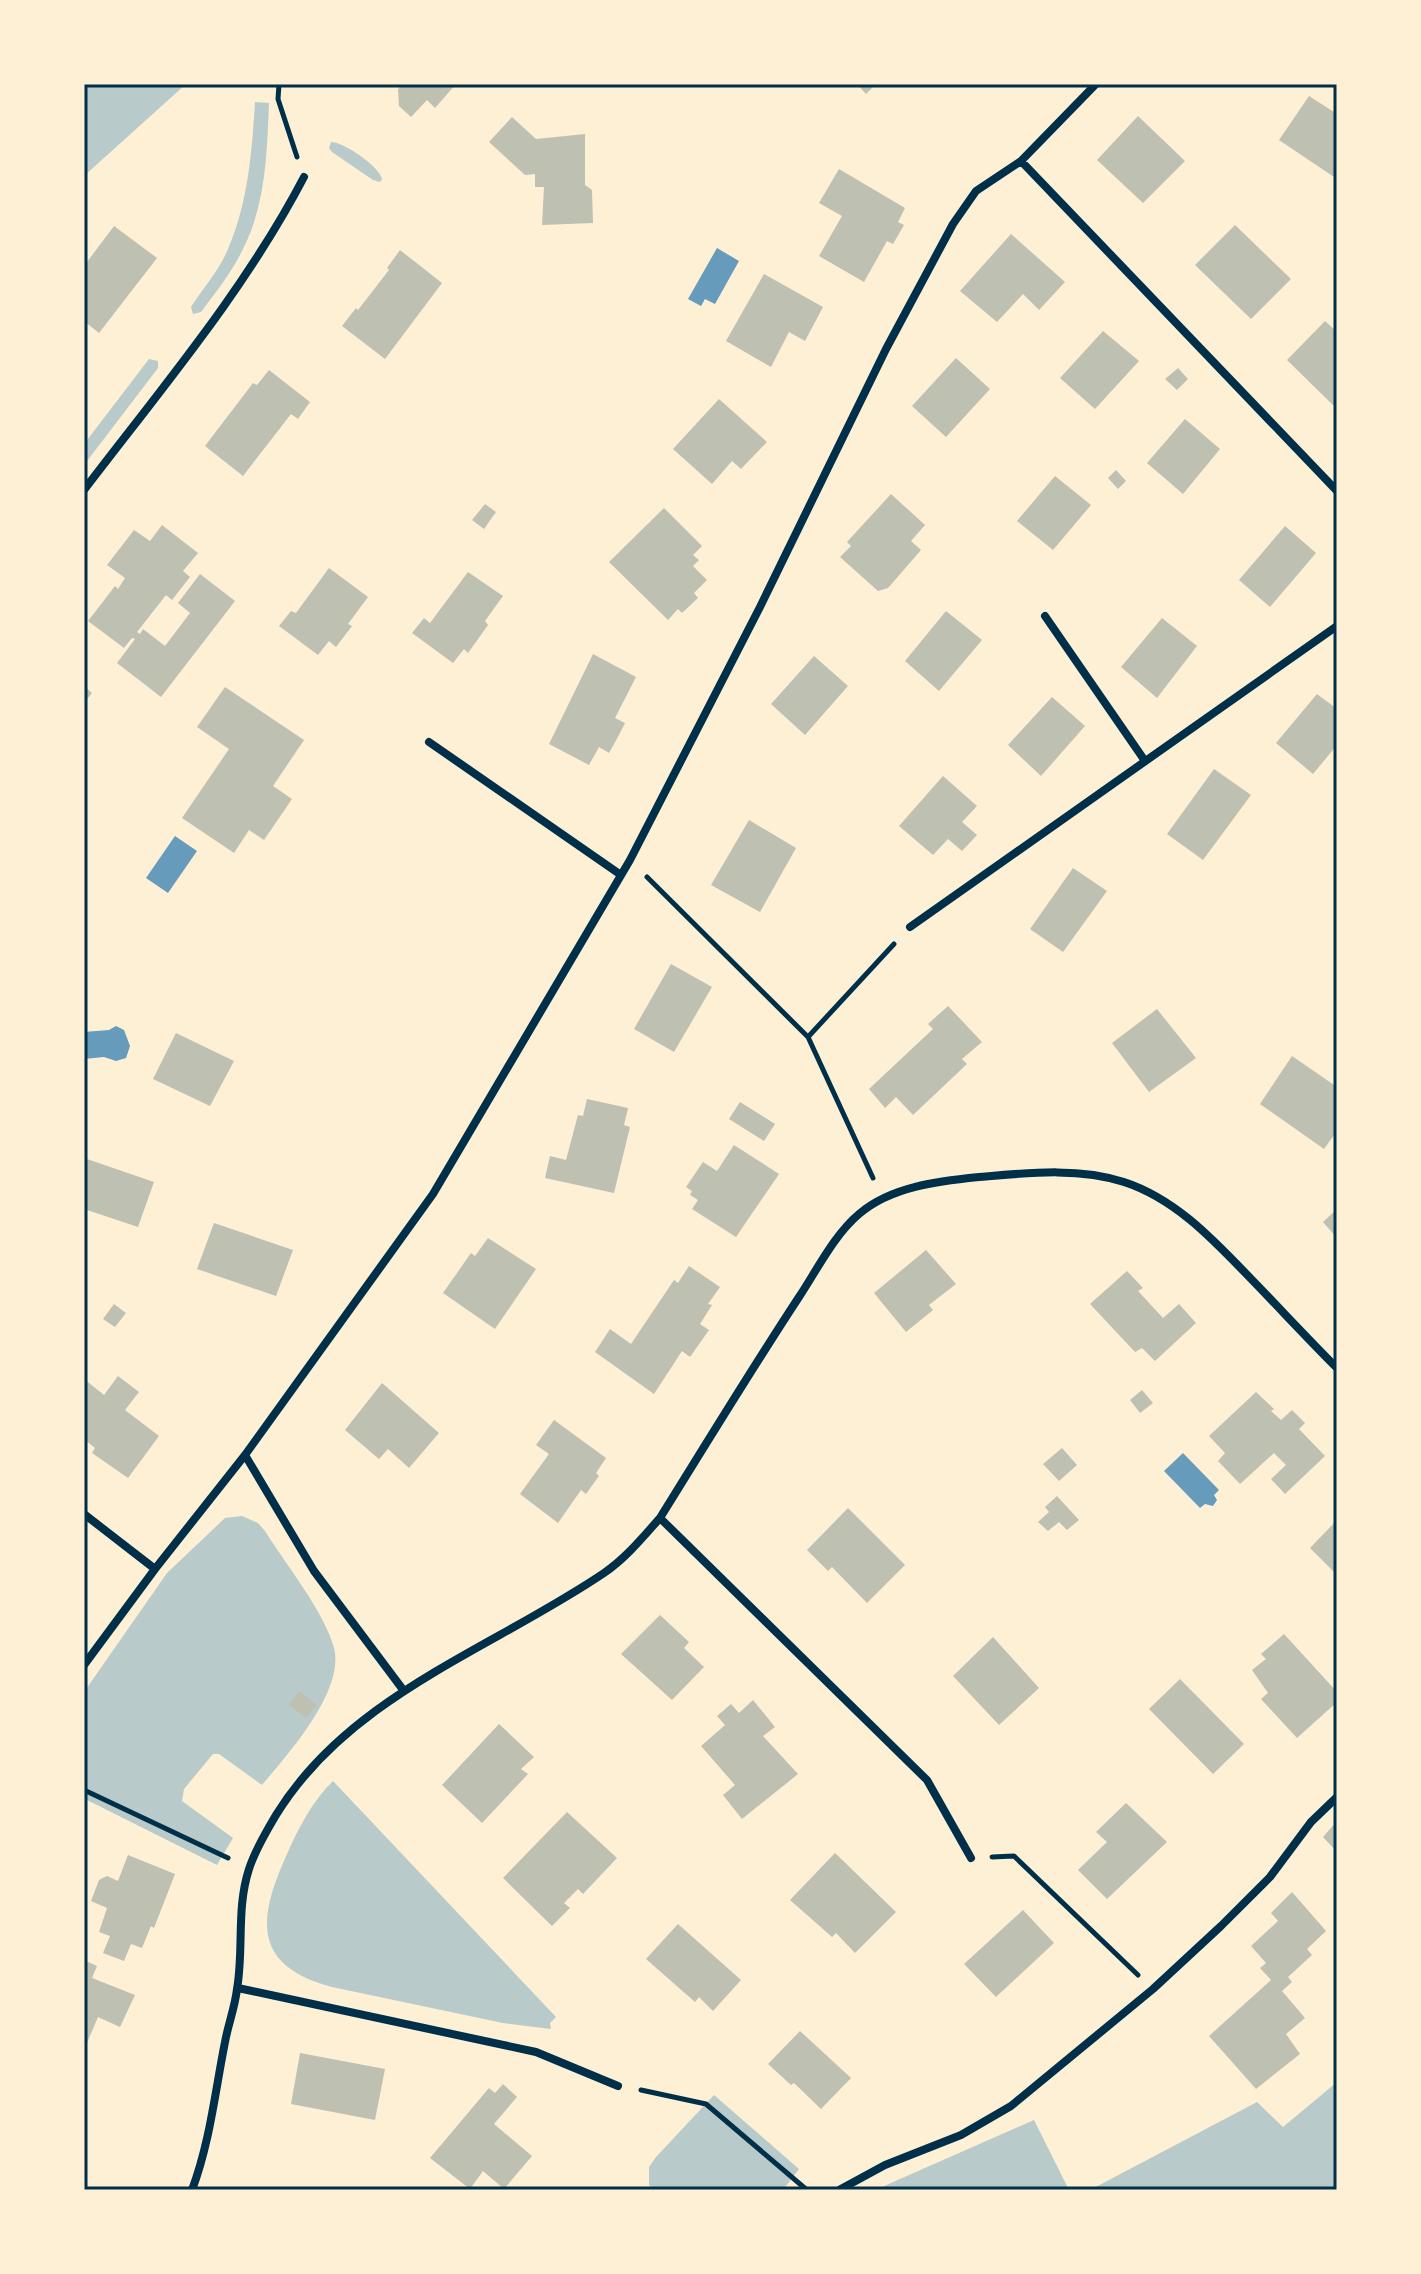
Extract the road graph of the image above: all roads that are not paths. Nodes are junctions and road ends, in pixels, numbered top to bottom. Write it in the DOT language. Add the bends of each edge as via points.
graph roads {
  1 [pos="1096,84"];
  2 [pos="1021,161"];
  3 [pos="304,177"];
  4 [pos="84,490"];
  5 [pos="1337,491"];
  6 [pos="1045,616"];
  7 [pos="1337,626"];
  8 [pos="429,742"];
  9 [pos="1145,761"];
  10 [pos="621,875"];
  11 [pos="910,927"];
  12 [pos="1337,1368"];
  13 [pos="245,1455"];
  14 [pos="84,1514"];
  15 [pos="660,1518"];
  16 [pos="155,1569"];
  17 [pos="84,1665"];
  18 [pos="404,1691"];
  19 [pos="1337,1797"];
  20 [pos="971,1858"];
  21 [pos="238,1988"];
  22 [pos="618,2086"];
  23 [pos="192,2190"];
  24 [pos="839,2190"];
  1 -- 2 [label="street"];
  2 -- 5 [label="street"];
  2 -- 10 [label="street" via="976,191 953,224"];
  3 -- 4 [label="street" via="236,289"];
  6 -- 9 [label="street"];
  7 -- 9 [label="street"];
  8 -- 10 [label="street"];
  9 -- 11 [label="street"];
  10 -- 13 [label="street" via="433,1194"];
  12 -- 15 [label="street" via="1198,1227 1151,1193 1122,1181 1076,1174 1025,1173 914,1187 859,1214 833,1246"];
  13 -- 16 [label="street"];
  13 -- 18 [label="street" via="314,1571"];
  14 -- 16 [label="street"];
  15 -- 18 [label="street" via="606,1572"];
  15 -- 20 [label="street" via="927,1780"];
  16 -- 17 [label="street"];
  18 -- 21 [label="street" via="322,1756 263,1837 242,1900"];
  19 -- 24 [label="street" via="1270,1877 1153,1989 1011,2106"];
  21 -- 22 [label="street" via="536,2052"];
  21 -- 23 [label="street" via="204,2158"];
}
